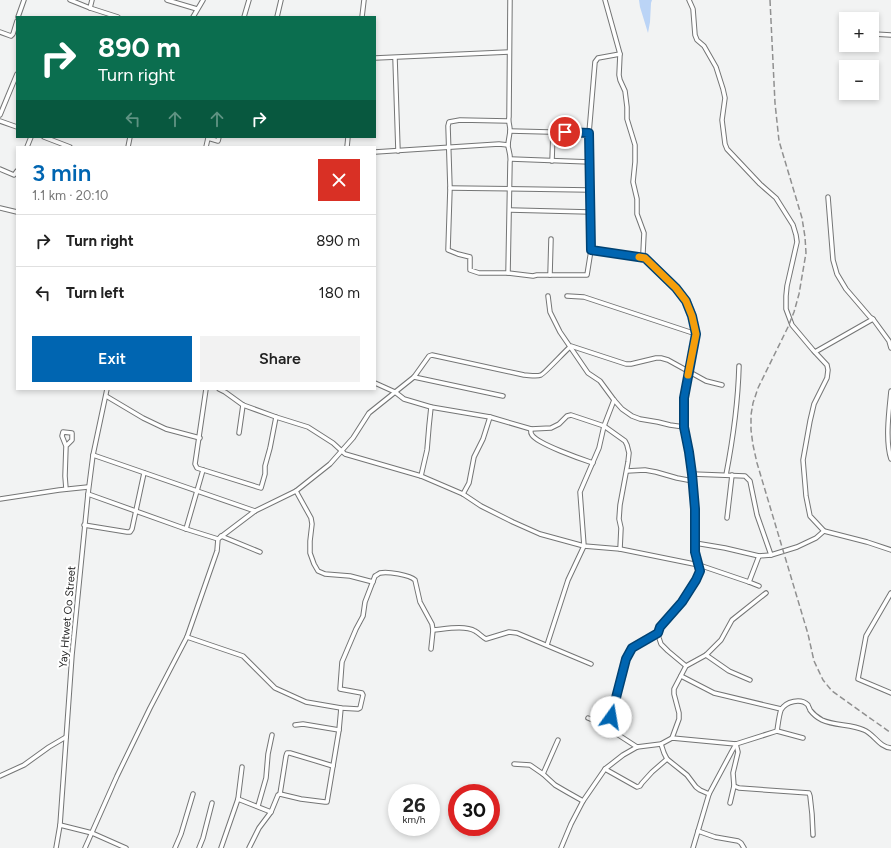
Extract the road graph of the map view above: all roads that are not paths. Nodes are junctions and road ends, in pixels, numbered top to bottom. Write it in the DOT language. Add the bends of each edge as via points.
graph roads {
  1 [pos="24,0"];
  2 [pos="70,0"];
  3 [pos="92,0"];
  4 [pos="167,0"];
  5 [pos="203,0"];
  6 [pos="249,0"];
  7 [pos="281,0"];
  8 [pos="364,0"];
  9 [pos="510,0"];
  10 [pos="604,0"];
  11 [pos="689,0"];
  12 [pos="90,8"];
  13 [pos="197,9"];
  14 [pos="18,16"];
  15 [pos="115,16"];
  16 [pos="194,16"];
  17 [pos="244,16"];
  18 [pos="278,16"];
  19 [pos="362,16"];
  20 [pos="16,27"];
  21 [pos="0,32"];
  22 [pos="879,34"];
  23 [pos="891,35"];
  24 [pos="509,52"];
  25 [pos="620,54"];
  26 [pos="376,58"];
  27 [pos="395,58"];
  28 [pos="16,76"];
  29 [pos="0,115"];
  30 [pos="0,121"];
  31 [pos="508,121"];
  32 [pos="16,127"];
  33 [pos="510,131"];
  34 [pos="553,132"];
  35 [pos="589,133"];
  36 [pos="47,138"];
  37 [pos="208,138"];
  38 [pos="219,138"];
  39 [pos="508,145"];
  40 [pos="67,146"];
  41 [pos="448,148"];
  42 [pos="398,151"];
  43 [pos="376,152"];
  44 [pos="511,159"];
  45 [pos="552,161"];
  46 [pos="590,162"];
  47 [pos="0,169"];
  48 [pos="16,172"];
  49 [pos="450,188"];
  50 [pos="510,188"];
  51 [pos="589,190"];
  52 [pos="828,197"];
  53 [pos="0,208"];
  54 [pos="510,210"];
  55 [pos="16,212"];
  56 [pos="590,212"];
  57 [pos="551,239"];
  58 [pos="591,250"];
  59 [pos="645,258"];
  60 [pos="508,273"];
  61 [pos="550,275"];
  62 [pos="548,296"];
  63 [pos="567,296"];
  64 [pos="873,319"];
  65 [pos="696,334"];
  66 [pos="571,346"];
  67 [pos="891,348"];
  68 [pos="815,352"];
  69 [pos="739,366"];
  70 [pos="688,371"];
  71 [pos="414,376"];
  72 [pos="376,383"];
  73 [pos="722,385"];
  74 [pos="107,390"];
  75 [pos="206,390"];
  76 [pos="221,390"];
  77 [pos="891,391"];
  78 [pos="395,392"];
  79 [pos="106,396"];
  80 [pos="503,396"];
  81 [pos="614,400"];
  82 [pos="243,405"];
  83 [pos="431,407"];
  84 [pos="276,417"];
  85 [pos="490,417"];
  86 [pos="604,426"];
  87 [pos="684,427"];
  88 [pos="531,429"];
  89 [pos="239,433"];
  90 [pos="200,438"];
  91 [pos="66,446"];
  92 [pos="342,450"];
  93 [pos="93,455"];
  94 [pos="891,459"];
  95 [pos="593,463"];
  96 [pos="203,470"];
  97 [pos="627,471"];
  98 [pos="144,473"];
  99 [pos="692,474"];
  100 [pos="726,475"];
  101 [pos="732,475"];
  102 [pos="421,476"];
  103 [pos="693,481"];
  104 [pos="88,487"];
  105 [pos="66,489"];
  106 [pos="296,490"];
  107 [pos="197,491"];
  108 [pos="88,494"];
  109 [pos="463,494"];
  110 [pos="0,499"];
  111 [pos="136,511"];
  112 [pos="255,512"];
  113 [pos="727,518"];
  114 [pos="84,525"];
  115 [pos="186,529"];
  116 [pos="824,531"];
  117 [pos="219,537"];
  118 [pos="695,543"];
  119 [pos="584,546"];
  120 [pos="620,549"];
  121 [pos="891,550"];
  122 [pos="260,552"];
  123 [pos="771,555"];
  124 [pos="759,556"];
  125 [pos="699,565"];
  126 [pos="372,582"];
  127 [pos="749,582"];
  128 [pos="759,586"];
  129 [pos="766,593"];
  130 [pos="891,593"];
  131 [pos="433,630"];
  132 [pos="658,633"];
  133 [pos="187,637"];
  134 [pos="547,645"];
  135 [pos="431,649"];
  136 [pos="706,655"];
  137 [pos="591,664"];
  138 [pos="686,666"];
  139 [pos="681,676"];
  140 [pos="750,680"];
  141 [pos="891,693"];
  142 [pos="341,708"];
  143 [pos="781,709"];
  144 [pos="588,718"];
  145 [pos="295,725"];
  146 [pos="608,728"];
  147 [pos="339,730"];
  148 [pos="777,731"];
  149 [pos="272,735"];
  150 [pos="66,737"];
  151 [pos="672,738"];
  152 [pos="803,738"];
  153 [pos="558,740"];
  154 [pos="660,744"];
  155 [pos="736,744"];
  156 [pos="637,747"];
  157 [pos="891,748"];
  158 [pos="667,759"];
  159 [pos="514,764"];
  160 [pos="333,766"];
  161 [pos="242,767"];
  162 [pos="606,768"];
  163 [pos="543,774"];
  164 [pos="0,776"];
  165 [pos="734,786"];
  166 [pos="193,794"];
  167 [pos="280,794"];
  168 [pos="710,794"];
  169 [pos="238,799"];
  170 [pos="583,801"];
  171 [pos="730,802"];
  172 [pos="212,803"];
  173 [pos="258,806"];
  174 [pos="271,812"];
  175 [pos="60,825"];
  176 [pos="698,831"];
  177 [pos="92,833"];
  178 [pos="813,834"];
  179 [pos="56,848"];
  180 [pos="85,848"];
  181 [pos="126,848"];
  182 [pos="175,848"];
  183 [pos="199,848"];
  184 [pos="221,848"];
  185 [pos="250,848"];
  186 [pos="561,848"];
  187 [pos="693,848"];
  188 [pos="744,848"];
  1 -- 14 [label="street"];
  2 -- 12 [label="street"];
  3 -- 12 [label="street"];
  4 -- 13 [label="street"];
  5 -- 13 [label="street"];
  6 -- 17 [label="street"];
  7 -- 18 [label="street"];
  8 -- 19 [label="street"];
  9 -- 24 [label="street"];
  10 -- 25 [label="street"];
  11 -- 68 [label="street" via="693,9 695,35 716,67 724,94 722,120 727,150 776,198 793,224 798,242 788,278 786,309 792,325"];
  12 -- 15 [label="street"];
  13 -- 16 [label="street"];
  20 -- 21 [label="street" via="11,36"];
  22 -- 23 [label="street"];
  24 -- 27 [label="street"];
  24 -- 31 [label="street"];
  25 -- 35 [label="street" via="598,58 595,62"];
  25 -- 59 [label="street" via="619,75 625,91 628,119 635,145 633,182 637,199 636,214 644,233"];
  26 -- 27 [label="street"];
  27 -- 42 [label="street"];
  28 -- 29 [label="street"];
  30 -- 32 [label="street"];
  31 -- 33 [label="street"];
  31 -- 41 [label="street" via="451,121 448,126"];
  33 -- 34 [label="street"];
  33 -- 39 [label="street"];
  34 -- 35 [label="street"];
  34 -- 45 [label="street"];
  35 -- 46 [label="street"];
  36 -- 40 [label="street"];
  37 -- 38 [label="street" via="218,141"];
  39 -- 41 [label="street"];
  39 -- 44 [label="street"];
  41 -- 42 [label="street"];
  41 -- 49 [label="street"];
  42 -- 43 [label="street"];
  44 -- 45 [label="street"];
  44 -- 50 [label="street"];
  45 -- 46 [label="street"];
  46 -- 51 [label="street"];
  47 -- 48 [label="street" via="14,175"];
  49 -- 50 [label="street"];
  49 -- 60 [label="street" via="448,250 470,257 470,270"];
  50 -- 51 [label="street"];
  50 -- 54 [label="street"];
  51 -- 56 [label="street"];
  52 -- 64 [label="street" via="833,260 837,274 846,289"];
  53 -- 55 [label="street"];
  54 -- 56 [label="street"];
  54 -- 60 [label="street"];
  56 -- 58 [label="street"];
  57 -- 61 [label="street"];
  58 -- 59 [label="street"];
  58 -- 61 [label="street" via="587,275"];
  59 -- 65 [label="street" via="686,301"];
  60 -- 61 [label="street"];
  62 -- 66 [label="street" via="550,312 560,332"];
  63 -- 65 [label="street" via="584,297"];
  64 -- 67 [label="street"];
  64 -- 68 [label="street"];
  65 -- 70 [label="street"];
  66 -- 70 [label="street" via="626,364 661,358"];
  66 -- 71 [label="street" via="543,375 539,376 432,355"];
  66 -- 81 [label="street" via="588,373 600,381"];
  68 -- 116 [label="street" via="827,365 828,370 827,378 814,404 803,460 810,516"];
  69 -- 100 [label="street" via="738,392"];
  70 -- 73 [label="street" via="706,381"];
  70 -- 87 [label="street" via="684,398"];
  71 -- 78 [label="street"];
  71 -- 80 [label="street"];
  72 -- 78 [label="street"];
  74 -- 79 [label="street, Yay Htwet Oo Street"];
  75 -- 90 [label="street"];
  76 -- 82 [label="street"];
  77 -- 94 [label="street" via="888,435"];
  78 -- 83 [label="street" via="404,399"];
  78 -- 92 [label="street" via="369,413"];
  79 -- 90 [label="street" via="166,429"];
  79 -- 93 [label="street, Yay Htwet Oo Street"];
  81 -- 86 [label="street"];
  81 -- 87 [label="street" via="632,416"];
  82 -- 84 [label="street"];
  82 -- 89 [label="street"];
  83 -- 85 [label="street"];
  83 -- 102 [label="street" via="427,450"];
  84 -- 92 [label="street" via="308,427"];
  84 -- 96 [label="street" via="261,488"];
  85 -- 88 [label="street"];
  85 -- 109 [label="street" via="474,457 469,483"];
  86 -- 88 [label="street" via="571,415 551,428"];
  86 -- 95 [label="street"];
  86 -- 97 [label="street" via="627,444"];
  87 -- 99 [label="street"];
  88 -- 95 [label="street" via="534,437 544,443"];
  90 -- 96 [label="street" via="195,464"];
  91 -- 105 [label="street"];
  92 -- 102 [label="street" via="345,454"];
  92 -- 106 [label="street" via="330,464"];
  93 -- 98 [label="street"];
  93 -- 104 [label="street, Yay Htwet Oo Street"];
  95 -- 119 [label="street" via="580,492"];
  96 -- 107 [label="street"];
  97 -- 103 [label="street" via="645,470"];
  97 -- 120 [label="street" via="620,505"];
  98 -- 107 [label="street"];
  98 -- 111 [label="street"];
  99 -- 100 [label="street"];
  99 -- 103 [label="street"];
  100 -- 101 [label="street"];
  101 -- 113 [label="street"];
  101 -- 123 [label="street" via="745,476 750,481 757,515"];
  102 -- 109 [label="street"];
  103 -- 118 [label="street"];
  104 -- 105 [label="street"];
  104 -- 108 [label="street, Yay Htwet Oo Street"];
  105 -- 110 [label="street"];
  106 -- 112 [label="street"];
  106 -- 126 [label="street" via="311,518 310,553 318,571"];
  107 -- 112 [label="street"];
  107 -- 115 [label="street"];
  108 -- 111 [label="street"];
  108 -- 114 [label="street, Yay Htwet Oo Street"];
  109 -- 119 [label="street" via="481,506 540,534"];
  111 -- 114 [label="street" via="130,532"];
  111 -- 115 [label="street"];
  112 -- 117 [label="street"];
  114 -- 150 [label="street, Yay Htwet Oo Street"];
  115 -- 117 [label="street"];
  116 -- 121 [label="street"];
  116 -- 123 [label="street" via="797,547"];
  117 -- 122 [label="street"];
  117 -- 133 [label="street" via="217,551"];
  118 -- 124 [label="street"];
  118 -- 125 [label="street"];
  119 -- 120 [label="street"];
  119 -- 134 [label="street" via="568,580"];
  120 -- 125 [label="street"];
  123 -- 124 [label="street"];
  124 -- 127 [label="street"];
  125 -- 127 [label="street"];
  125 -- 132 [label="street" via="700,571 696,580"];
  126 -- 131 [label="street" via="375,576 382,573 400,574 415,580 420,602"];
  126 -- 142 [label="street" via="363,616 342,662 341,690 362,693 360,708"];
  127 -- 128 [label="street"];
  129 -- 136 [label="street" via="732,620 721,640"];
  130 -- 141 [label="street" via="866,636 858,679"];
  131 -- 134 [label="street" via="468,629 486,639 509,632 517,633"];
  131 -- 135 [label="street"];
  132 -- 138 [label="street" via="661,644"];
  132 -- 146 [label="street" via="632,648 626,659"];
  133 -- 142 [label="street" via="244,656 275,688 306,702"];
  133 -- 177 [label="street" via="117,776"];
  134 -- 137 [label="street"];
  136 -- 138 [label="street"];
  136 -- 140 [label="street" via="729,672"];
  138 -- 139 [label="street"];
  139 -- 143 [label="street" via="714,693"];
  139 -- 151 [label="street" via="674,688 679,719"];
  142 -- 147 [label="street"];
  143 -- 148 [label="street"];
  143 -- 157 [label="street" via="787,704 801,701 821,720 863,729 886,748"];
  144 -- 146 [label="street"];
  145 -- 147 [label="street"];
  146 -- 156 [label="street"];
  147 -- 160 [label="street"];
  148 -- 152 [label="street"];
  148 -- 155 [label="street"];
  149 -- 173 [label="street" via="266,778"];
  150 -- 164 [label="street" via="24,765"];
  150 -- 175 [label="street, Yay Htwet Oo Street"];
  151 -- 154 [label="street"];
  151 -- 155 [label="street"];
  153 -- 163 [label="street"];
  154 -- 156 [label="street"];
  154 -- 158 [label="street"];
  155 -- 165 [label="street" via="738,752 733,773"];
  155 -- 168 [label="street"];
  156 -- 162 [label="street"];
  158 -- 162 [label="street" via="639,787"];
  158 -- 168 [label="street" via="687,775 696,787"];
  159 -- 163 [label="street" via="530,765"];
  160 -- 167 [label="street" via="327,802"];
  160 -- 167 [label="street" via="287,753"];
  161 -- 169 [label="street"];
  162 -- 170 [label="street"];
  163 -- 170 [label="street" via="555,785"];
  165 -- 171 [label="street"];
  165 -- 178 [label="street" via="808,793"];
  166 -- 182 [label="street"];
  167 -- 174 [label="street"];
  168 -- 176 [label="street"];
  169 -- 173 [label="street"];
  169 -- 184 [label="street"];
  170 -- 186 [label="street"];
  172 -- 183 [label="street"];
  173 -- 174 [label="street"];
  174 -- 185 [label="street" via="259,828"];
  175 -- 177 [label="street"];
  175 -- 179 [label="street, Yay Htwet Oo Street"];
  176 -- 187 [label="street"];
  176 -- 188 [label="street" via="738,841"];
  177 -- 180 [label="street"];
  177 -- 181 [label="street"];
}
